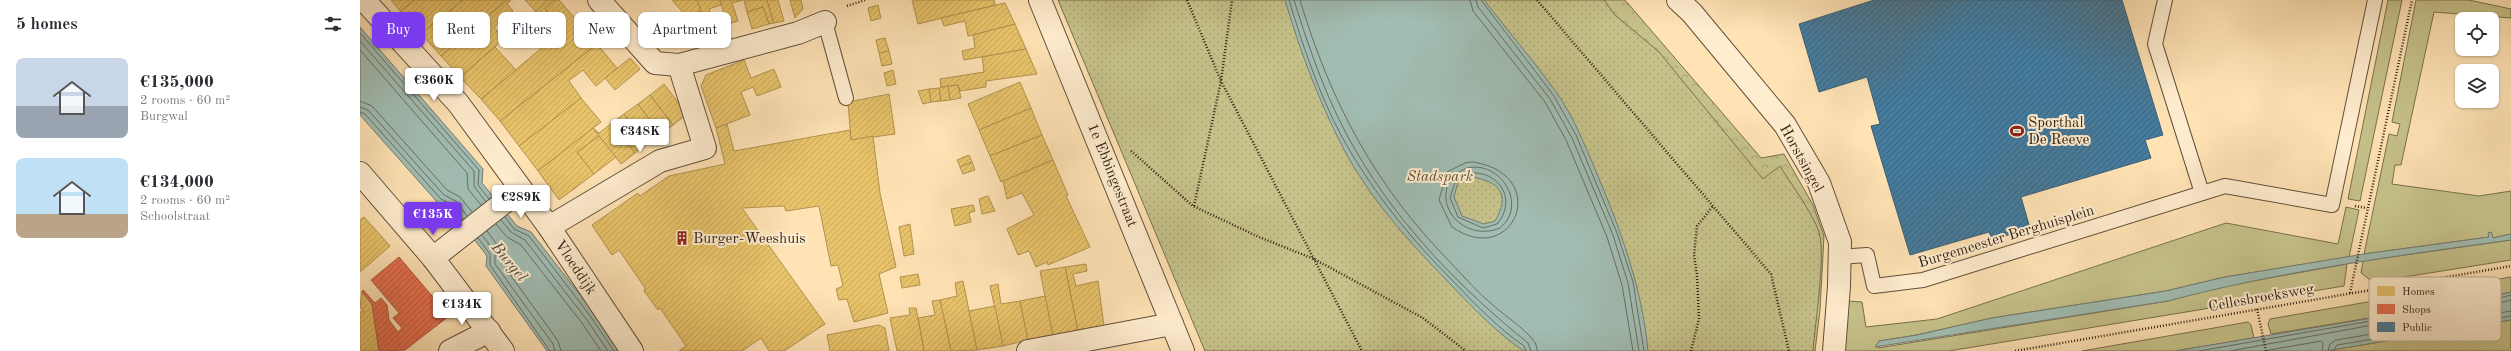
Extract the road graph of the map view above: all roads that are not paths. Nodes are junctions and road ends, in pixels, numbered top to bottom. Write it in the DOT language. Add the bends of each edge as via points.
graph roads {
  1 [pos="364,0"];
  2 [pos="599,0"];
  3 [pos="1040,0"];
  4 [pos="1678,0"];
  5 [pos="2164,0"];
  6 [pos="2375,0"];
  7 [pos="825,22"];
  8 [pos="679,65"];
  9 [pos="846,98"];
  10 [pos="360,173"];
  11 [pos="2202,193"];
  12 [pos="514,196"];
  13 [pos="549,227"];
  14 [pos="1839,257"];
  15 [pos="433,258"];
  16 [pos="1172,324"];
  17 [pos="489,331"];
  18 [pos="450,351"];
  19 [pos="503,351"];
  20 [pos="632,351"];
  21 [pos="1028,351"];
  22 [pos="1183,351"];
  23 [pos="1834,351"];
  1 -- 12 [label="street, Vloeddijk" via="458,102"];
  2 -- 8 [label="street" via="655,63"];
  3 -- 16 [label="street, 1e Ebbingestraat"];
  4 -- 14 [label="street, Horstsingel" via="1692,13 1784,125 1818,183 1840,242"];
  5 -- 11 [label="lane" via="2155,44"];
  6 -- 11 [label="lane, Burgemeester Berghuisplein" via="2332,205 2225,186"];
  7 -- 8 [label="street" via="798,33"];
  7 -- 9 [label="lane"];
  8 -- 13 [label="street" via="705,148 660,161"];
  10 -- 15 [label="street"];
  11 -- 14 [label="lane, Burgemeester Berghuisplein" via="1923,280 1874,286 1867,255"];
  12 -- 13 [label="street, Vloeddijk"];
  12 -- 15 [label="street"];
  13 -- 20 [label="street, Vloeddijk"];
  14 -- 23 [label="street, Horstsingel"];
  15 -- 17 [label="street"];
  16 -- 21 [label="street"];
  16 -- 22 [label="street, 1e Ebbingestraat"];
  17 -- 18 [label="street"];
  17 -- 19 [label="street"];
}
